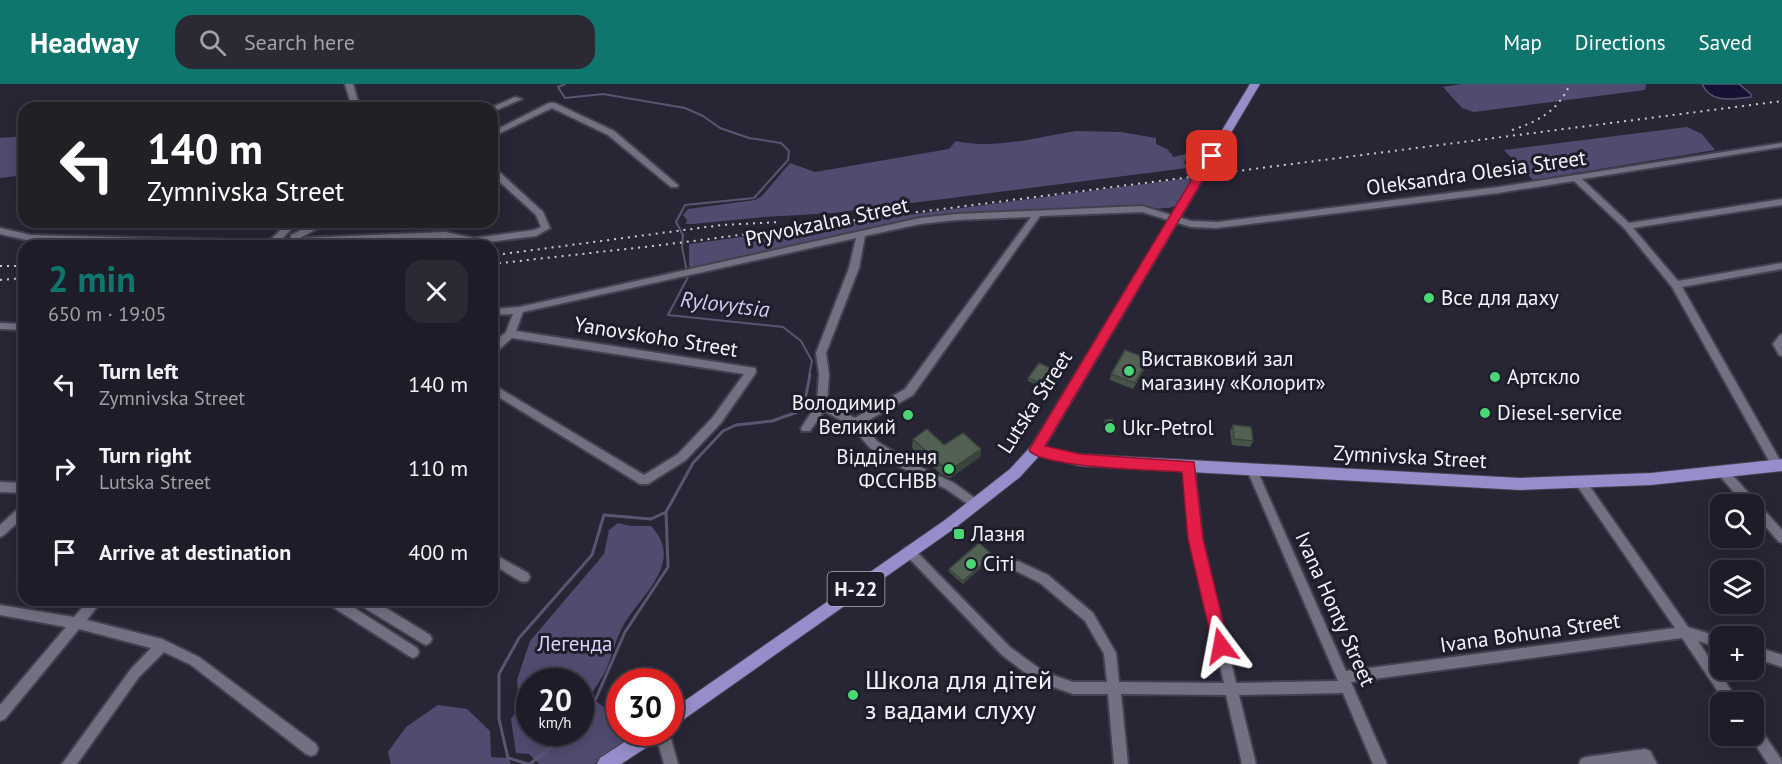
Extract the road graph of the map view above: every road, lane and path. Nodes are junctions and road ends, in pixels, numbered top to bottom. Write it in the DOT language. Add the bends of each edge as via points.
graph roads {
  1 [pos="349,84"];
  2 [pos="1255,84"];
  3 [pos="518,99"];
  4 [pos="354,102"];
  5 [pos="498,107"];
  6 [pos="498,132"];
  7 [pos="1782,145"];
  8 [pos="498,176"];
  9 [pos="1576,178"];
  10 [pos="674,185"];
  11 [pos="1782,202"];
  12 [pos="1038,213"];
  13 [pos="1174,219"];
  14 [pos="1627,226"];
  15 [pos="288,228"];
  16 [pos="312,228"];
  17 [pos="0,231"];
  18 [pos="861,233"];
  19 [pos="99,240"];
  20 [pos="275,240"];
  21 [pos="285,240"];
  22 [pos="305,240"];
  23 [pos="469,240"];
  24 [pos="482,240"];
  25 [pos="1782,266"];
  26 [pos="1676,285"];
  27 [pos="519,310"];
  28 [pos="498,312"];
  29 [pos="0,326"];
  30 [pos="18,327"];
  31 [pos="510,334"];
  32 [pos="1782,338"];
  33 [pos="498,345"];
  34 [pos="1782,352"];
  35 [pos="498,392"];
  36 [pos="822,405"];
  37 [pos="855,423"];
  38 [pos="806,428"];
  39 [pos="1036,450"];
  40 [pos="1780,465"];
  41 [pos="1189,466"];
  42 [pos="1252,470"];
  43 [pos="1723,472"];
  44 [pos="1582,484"];
  45 [pos="0,487"];
  46 [pos="18,488"];
  47 [pos="1743,494"];
  48 [pos="975,504"];
  49 [pos="18,516"];
  50 [pos="1764,518"];
  51 [pos="0,532"];
  52 [pos="1782,538"];
  53 [pos="909,552"];
  54 [pos="498,562"];
  55 [pos="1018,566"];
  56 [pos="524,578"];
  57 [pos="91,606"];
  58 [pos="341,606"];
  59 [pos="372,606"];
  60 [pos="0,610"];
  61 [pos="77,623"];
  62 [pos="1685,632"];
  63 [pos="426,639"];
  64 [pos="1710,639"];
  65 [pos="162,645"];
  66 [pos="413,652"];
  67 [pos="1764,655"];
  68 [pos="1782,661"];
  69 [pos="1346,682"];
  70 [pos="1231,689"];
  71 [pos="1114,690"];
  72 [pos="1726,692"];
  73 [pos="684,711"];
  74 [pos="0,715"];
  75 [pos="634,746"];
  76 [pos="666,746"];
  77 [pos="1764,746"];
  78 [pos="311,749"];
  79 [pos="69,764"];
  80 [pos="606,764"];
  81 [pos="671,764"];
  82 [pos="1121,764"];
  83 [pos="1250,764"];
  84 [pos="1380,764"];
  85 [pos="1586,764"];
  86 [pos="1650,764"];
  87 [pos="1776,764"];
  1 -- 4 [label="street"];
  2 -- 13 [label="main road, Lutska Street / Н-22"];
  3 -- 5 [label="street"];
  6 -- 10 [label="street" via="552,105 611,133"];
  7 -- 9 [label="street, Oleksandra Olesia Street"];
  8 -- 24 [label="street" via="540,214 546,228 536,233"];
  9 -- 13 [label="street, Oleksandra Olesia Street" via="1217,225"];
  9 -- 14 [label="street"];
  11 -- 14 [label="street"];
  12 -- 13 [label="street, Pryvokzalna Street" via="1142,209"];
  12 -- 18 [label="street, Pryvokzalna Street" via="920,221"];
  12 -- 37 [label="street" via="909,392"];
  13 -- 39 [label="main road, Lutska Street / Н-22"];
  14 -- 26 [label="street"];
  15 -- 20 [label="street"];
  16 -- 21 [label="street"];
  17 -- 19 [label="street" via="31,238"];
  18 -- 27 [label="street, Pryvokzalna Street"];
  18 -- 36 [label="street" via="854,268 821,353"];
  22 -- 23 [label="street" via="445,235"];
  25 -- 26 [label="street"];
  26 -- 40 [label="street"];
  27 -- 28 [label="street, Pryvokzalna Street"];
  27 -- 31 [label="street"];
  29 -- 30 [label="street"];
  31 -- 33 [label="street"];
  31 -- 35 [label="street, Yanovskoho Street" via="751,371 717,420 682,457 644,481"];
  32 -- 34 [label="street" via="1778,344"];
  36 -- 37 [label="street"];
  36 -- 38 [label="street"];
  37 -- 48 [label="street" via="873,445 950,486"];
  39 -- 41 [label="main road, Zymnivska Street" via="1080,460"];
  39 -- 48 [label="main road, Lutska Street / Н-22" via="1015,474"];
  40 -- 43 [label="main road, Zymnivska Street"];
  41 -- 42 [label="main road, Zymnivska Street"];
  41 -- 70 [label="street" via="1196,539"];
  42 -- 44 [label="main road, Zymnivska Street"];
  42 -- 69 [label="street, Ivana Honty Street"];
  43 -- 44 [label="main road, Zymnivska Street"];
  43 -- 47 [label="street"];
  44 -- 62 [label="street"];
  45 -- 46 [label="street"];
  48 -- 53 [label="main road, Lutska Street / Н-22"];
  49 -- 51 [label="street"];
  50 -- 52 [label="street"];
  53 -- 71 [label="street, Ivana Bohuna Street" via="1006,651 1040,677 1073,688"];
  53 -- 73 [label="main road, Lutska Street / Н-22"];
  54 -- 56 [label="street"];
  55 -- 71 [label="street" via="1044,579 1089,617 1110,653"];
  57 -- 61 [label="street"];
  58 -- 66 [label="street"];
  59 -- 63 [label="street"];
  60 -- 61 [label="street"];
  61 -- 65 [label="street"];
  61 -- 74 [label="street"];
  62 -- 64 [label="street, Ivana Bohuna Street"];
  62 -- 69 [label="street, Ivana Bohuna Street"];
  62 -- 72 [label="street"];
  65 -- 78 [label="street" via="195,662"];
  65 -- 79 [label="street" via="135,674"];
  67 -- 68 [label="street"];
  69 -- 70 [label="street, Ivana Bohuna Street"];
  69 -- 84 [label="street, Ivana Honty Street"];
  70 -- 71 [label="street, Ivana Bohuna Street"];
  70 -- 83 [label="street"];
  71 -- 82 [label="street"];
  75 -- 80 [label="main road"];
  76 -- 81 [label="street"];
  77 -- 87 [label="street"];
  85 -- 86 [label="street" via="1645,756"];
}
